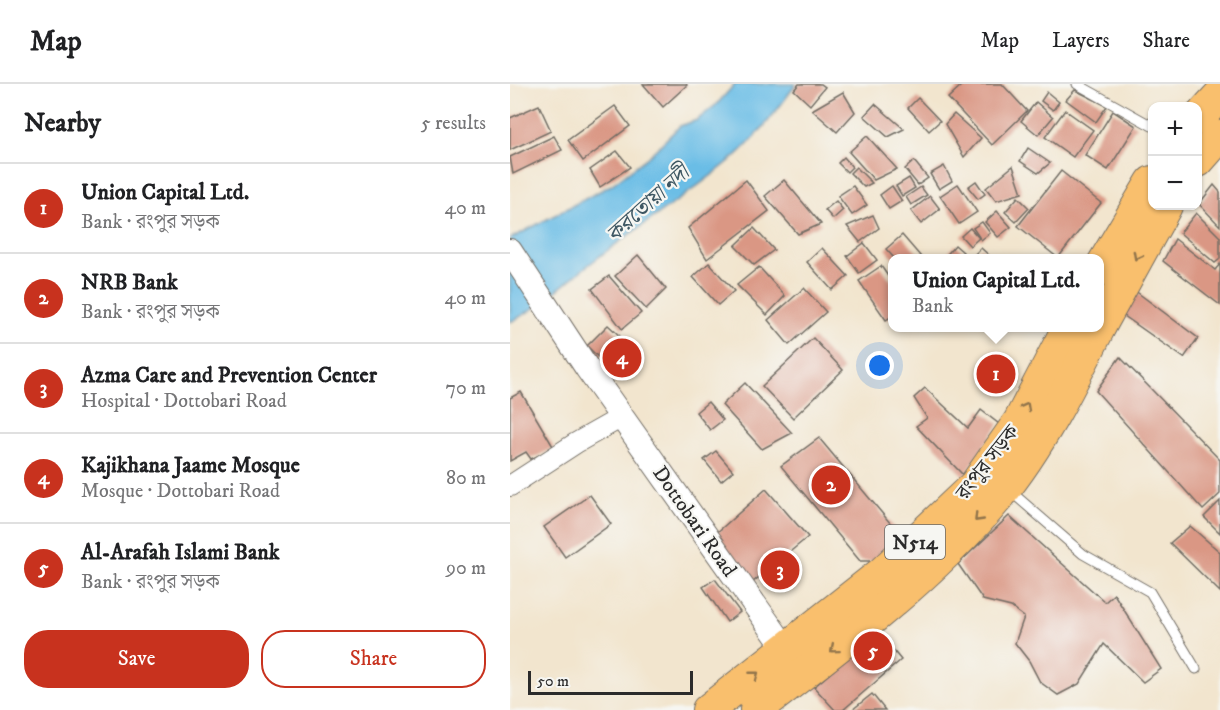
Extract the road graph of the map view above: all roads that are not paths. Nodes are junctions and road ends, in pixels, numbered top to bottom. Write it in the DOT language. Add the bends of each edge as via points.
graph roads {
  1 [pos="1077,84"];
  2 [pos="1220,95"];
  3 [pos="1202,114"];
  4 [pos="1148,124"];
  5 [pos="1220,136"];
  6 [pos="1202,156"];
  7 [pos="1148,189"];
  8 [pos="1164,210"];
  9 [pos="510,251"];
  10 [pos="1104,262"];
  11 [pos="1104,317"];
  12 [pos="1065,332"];
  13 [pos="1096,332"];
  14 [pos="622,417"];
  15 [pos="510,486"];
  16 [pos="1005,487"];
  17 [pos="795,662"];
  18 [pos="1196,669"];
  19 [pos="708,710"];
  20 [pos="756,710"];
  1 -- 4 [label="lane"];
  2 -- 3 [label="highway"];
  5 -- 6 [label="highway"];
  7 -- 10 [label="highway"];
  8 -- 11 [label="highway, রংপুর সড়ক / N514, one-way"];
  9 -- 14 [label="street, Dottobari Road"];
  17 -- 12 [label="highway, রংপুর সড়ক / N514, one-way" via="975,485 1019,422"];
  13 -- 16 [label="highway, রংপুর সড়ক / N514" via="1063,399"];
  14 -- 15 [label="street"];
  14 -- 17 [label="street, Dottobari Road"];
  16 -- 17 [label="highway, রংপুর সড়ক / N514, one-way" via="936,561"];
  16 -- 18 [label="lane" via="1083,554 1150,592"];
  19 -- 17 [label="highway, রংপুর সড়ক / N514, one-way"];
  17 -- 20 [label="highway, রংপুর সড়ক / N514"];
}
